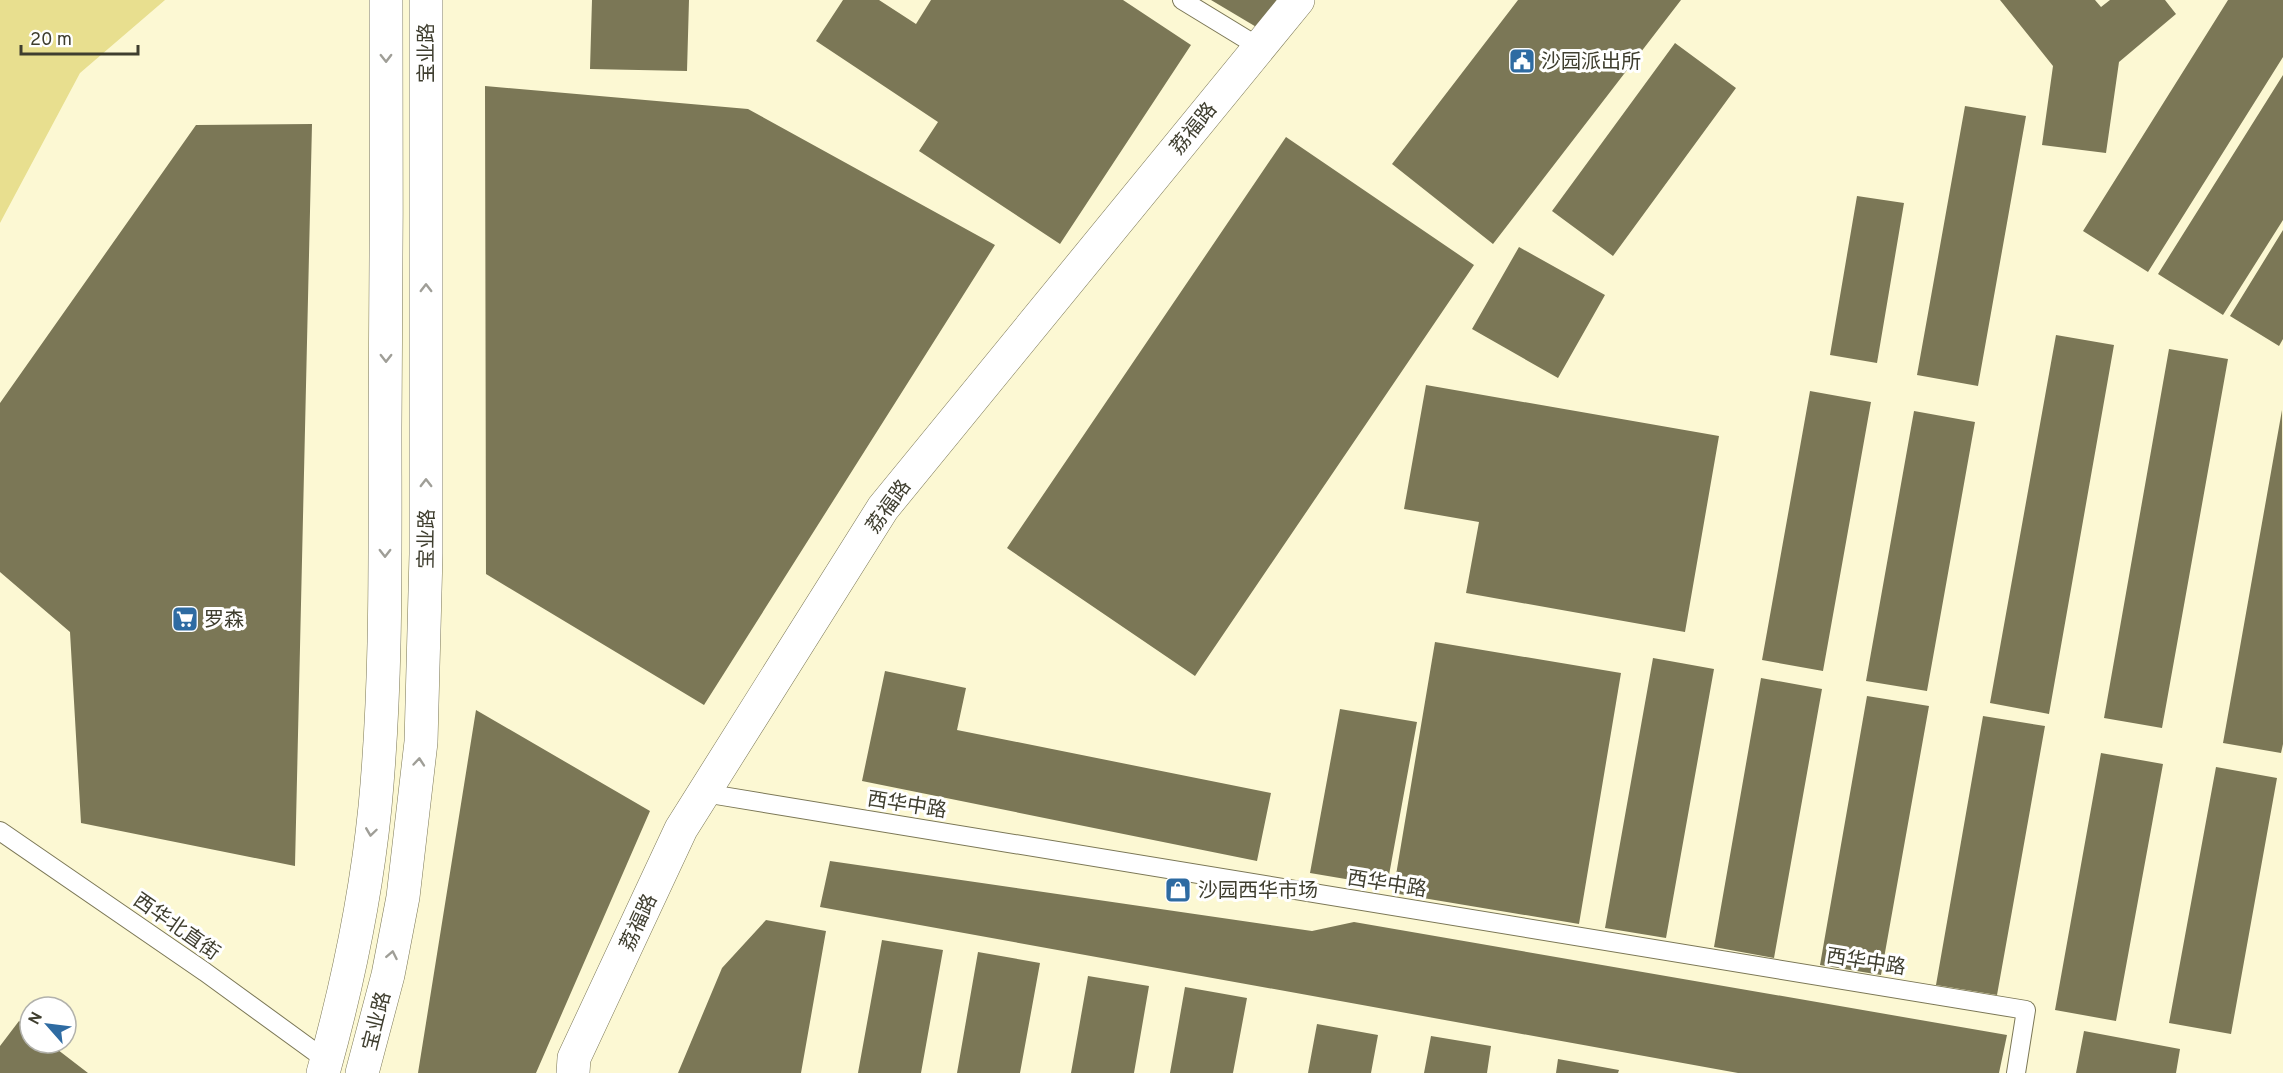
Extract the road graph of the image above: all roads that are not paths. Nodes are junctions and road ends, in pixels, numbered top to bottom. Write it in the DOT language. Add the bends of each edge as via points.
graph roads {
  1 [pos="386,0"];
  2 [pos="426,0"];
  3 [pos="1182,0"];
  4 [pos="1298,0"];
  5 [pos="1259,47"];
  6 [pos="704,794"];
  7 [pos="0,831"];
  8 [pos="324,1067"];
  9 [pos="362,1073"];
  10 [pos="573,1073"];
  11 [pos="2016,1073"];
  1 -- 8 [label="main road, 宝业路, one-way" via="385,616 381,724 375,810 363,889 350,963"];
  9 -- 2 [label="main road, 宝业路, one-way" via="388,975 403,897 421,742 426,554"];
  3 -- 5 [label="lane"];
  4 -- 5 [label="main road, 荔福路"];
  5 -- 6 [label="main road, 荔福路" via="883,508"];
  6 -- 10 [label="main road, 荔福路" via="681,829 588,1026 574,1058"];
  6 -- 11 [label="lane, 西华中路" via="2026,1011"];
  7 -- 8 [label="lane, 西华北直街" via="205,972"];
}
